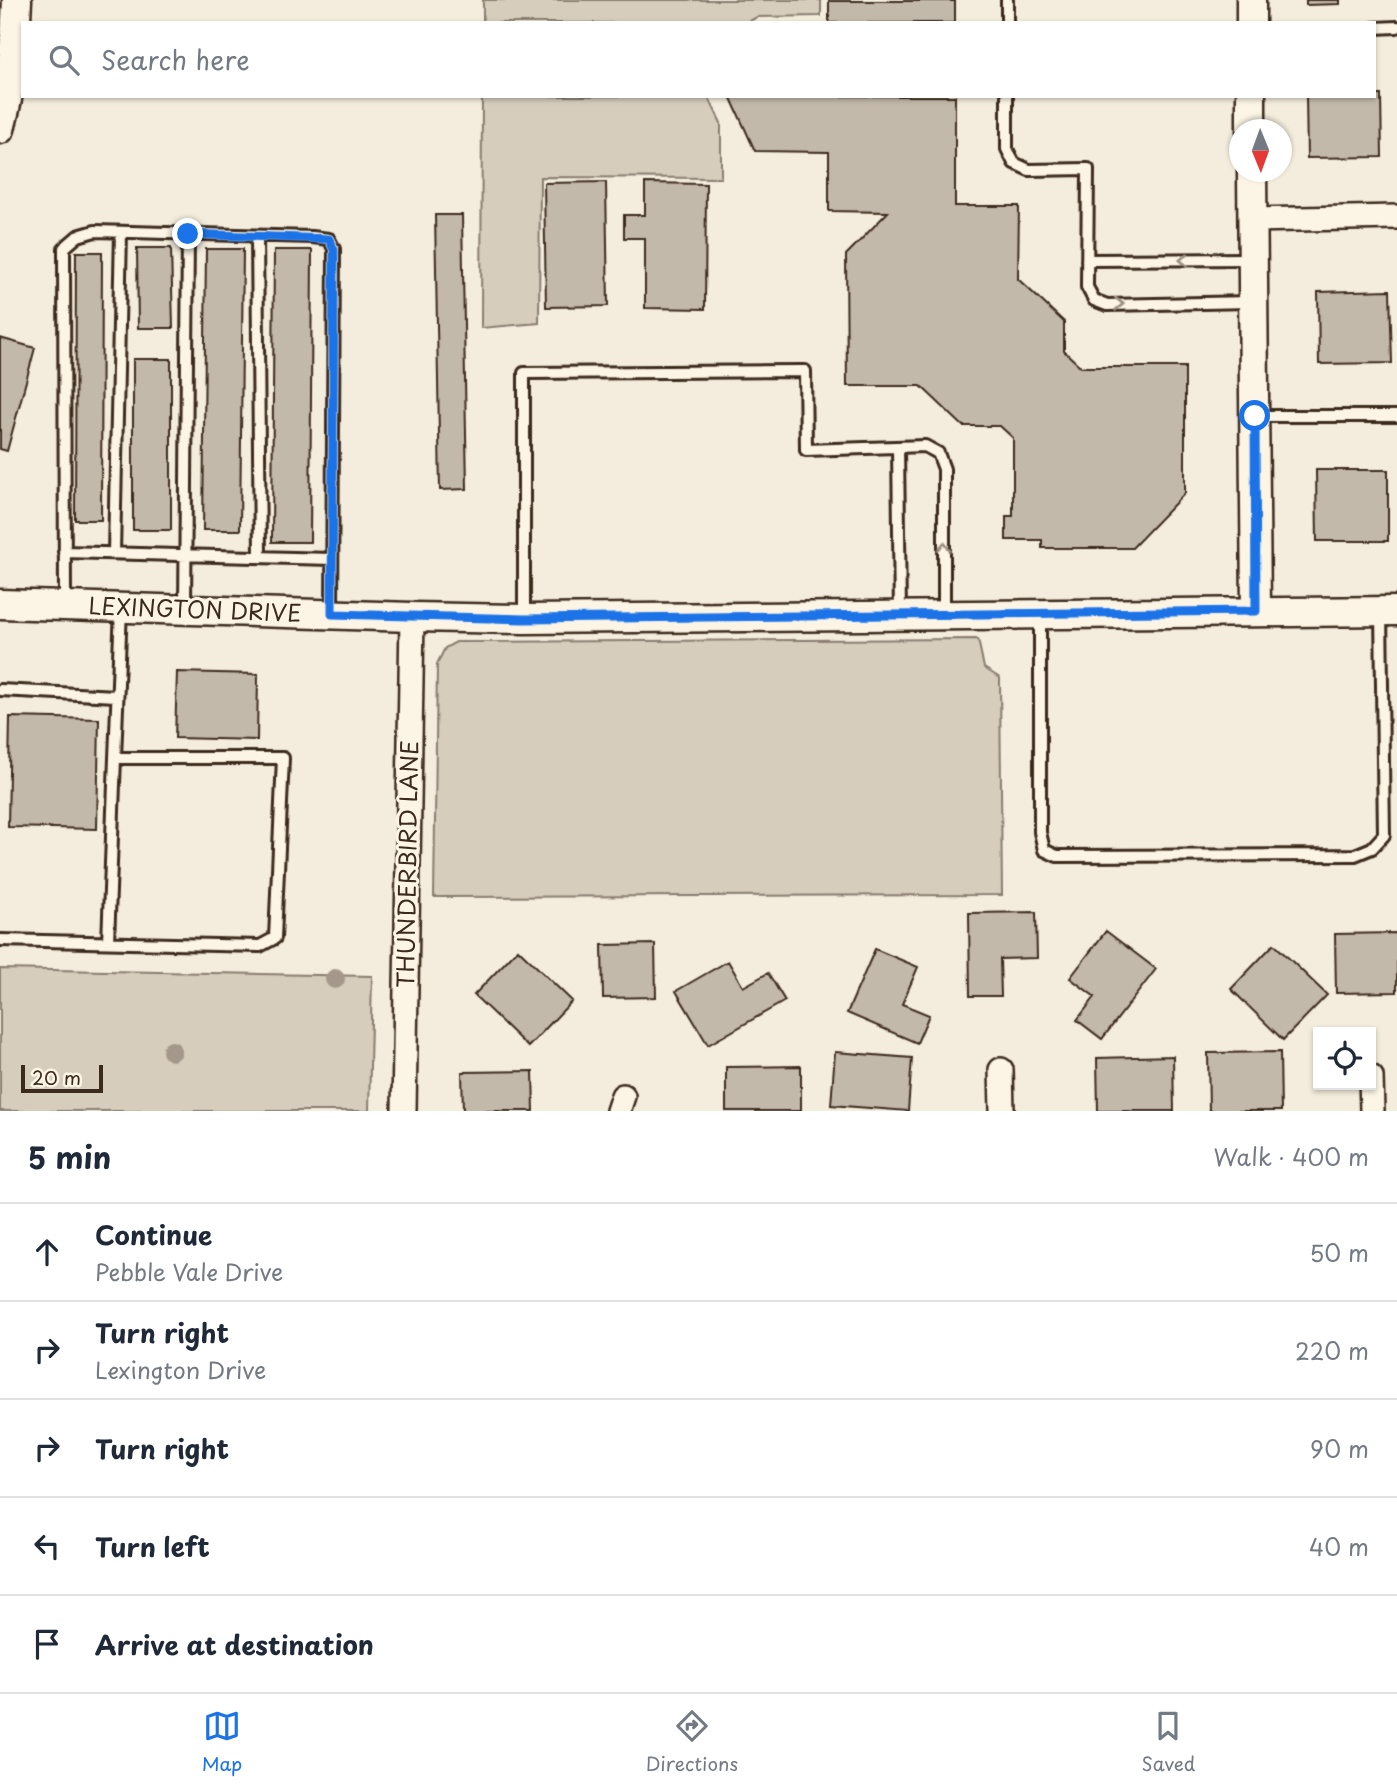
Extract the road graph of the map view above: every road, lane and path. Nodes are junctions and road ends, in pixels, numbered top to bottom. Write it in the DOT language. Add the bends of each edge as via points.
graph roads {
  1 [pos="17,0"];
  2 [pos="1007,0"];
  3 [pos="1251,0"];
  4 [pos="1007,21"];
  5 [pos="1251,21"];
  6 [pos="1397,27"];
  7 [pos="1376,28"];
  8 [pos="1007,98"];
  9 [pos="1251,98"];
  10 [pos="1251,119"];
  11 [pos="0,129"];
  12 [pos="1252,182"];
  13 [pos="1397,217"];
  14 [pos="1252,220"];
  15 [pos="121,232"];
  16 [pos="188,234"];
  17 [pos="257,236"];
  18 [pos="1253,259"];
  19 [pos="1087,260"];
  20 [pos="1253,302"];
  21 [pos="1255,416"];
  22 [pos="1397,416"];
  23 [pos="898,447"];
  24 [pos="64,552"];
  25 [pos="114,553"];
  26 [pos="186,555"];
  27 [pos="260,556"];
  28 [pos="332,558"];
  29 [pos="0,604"];
  30 [pos="65,606"];
  31 [pos="121,608"];
  32 [pos="185,610"];
  33 [pos="1256,611"];
  34 [pos="1389,611"];
  35 [pos="332,614"];
  36 [pos="1040,614"];
  37 [pos="901,615"];
  38 [pos="944,615"];
  39 [pos="412,617"];
  40 [pos="524,619"];
  41 [pos="0,690"];
  42 [pos="116,696"];
  43 [pos="115,758"];
  44 [pos="0,940"];
  45 [pos="108,942"];
  46 [pos="1002,1070"];
  47 [pos="1371,1090"];
  48 [pos="404,1111"];
  49 [pos="1002,1111"];
  50 [pos="1372,1111"];
  1 -- 11 [label="street" via="9,98"];
  2 -- 4 [label="lane"];
  3 -- 5 [label="street"];
  6 -- 7 [label="lane"];
  8 -- 19 [label="lane" via="1007,149 1014,163 1029,170 1088,169"];
  9 -- 10 [label="street"];
  12 -- 14 [label="street"];
  13 -- 14 [label="street"];
  14 -- 18 [label="street"];
  15 -- 16 [label="lane"];
  15 -- 24 [label="lane" via="87,233 64,248"];
  15 -- 25 [label="lane"];
  16 -- 17 [label="lane"];
  16 -- 26 [label="lane"];
  17 -- 27 [label="lane"];
  17 -- 28 [label="lane" via="329,239 334,250"];
  18 -- 19 [label="lane, one-way"];
  18 -- 20 [label="street"];
  19 -- 20 [label="lane, one-way" via="1087,288 1094,300 1107,305"];
  20 -- 21 [label="street"];
  21 -- 22 [label="lane"];
  21 -- 33 [label="street"];
  23 -- 37 [label="lane"];
  38 -- 23 [label="lane, one-way" via="944,469 938,453 925,446"];
  23 -- 40 [label="lane" via="806,450 805,371 523,373"];
  24 -- 25 [label="lane"];
  24 -- 30 [label="lane"];
  25 -- 26 [label="lane"];
  26 -- 27 [label="lane"];
  26 -- 32 [label="lane"];
  27 -- 28 [label="lane"];
  28 -- 35 [label="lane"];
  29 -- 30 [label="street, LEXINGTON DRIVE"];
  30 -- 31 [label="street, LEXINGTON DRIVE"];
  31 -- 32 [label="street, LEXINGTON DRIVE"];
  31 -- 42 [label="lane"];
  32 -- 35 [label="street, LEXINGTON DRIVE"];
  33 -- 34 [label="street, LEXINGTON DRIVE"];
  33 -- 36 [label="street, LEXINGTON DRIVE"];
  34 -- 36 [label="lane" via="1384,835 1372,848 1354,855 1058,856 1044,849 1040,832"];
  35 -- 39 [label="street, LEXINGTON DRIVE"];
  36 -- 38 [label="street, LEXINGTON DRIVE"];
  37 -- 38 [label="street, LEXINGTON DRIVE"];
  37 -- 40 [label="street, LEXINGTON DRIVE"];
  39 -- 40 [label="street, LEXINGTON DRIVE"];
  39 -- 48 [label="street, THUNDERBIRD LANE"];
  41 -- 42 [label="lane"];
  42 -- 43 [label="lane"];
  43 -- 45 [label="lane"];
  43 -- 45 [label="lane" via="283,758 275,939 260,946"];
  44 -- 45 [label="lane"];
  46 -- 49 [label="street"];
  47 -- 50 [label="street"];
}
